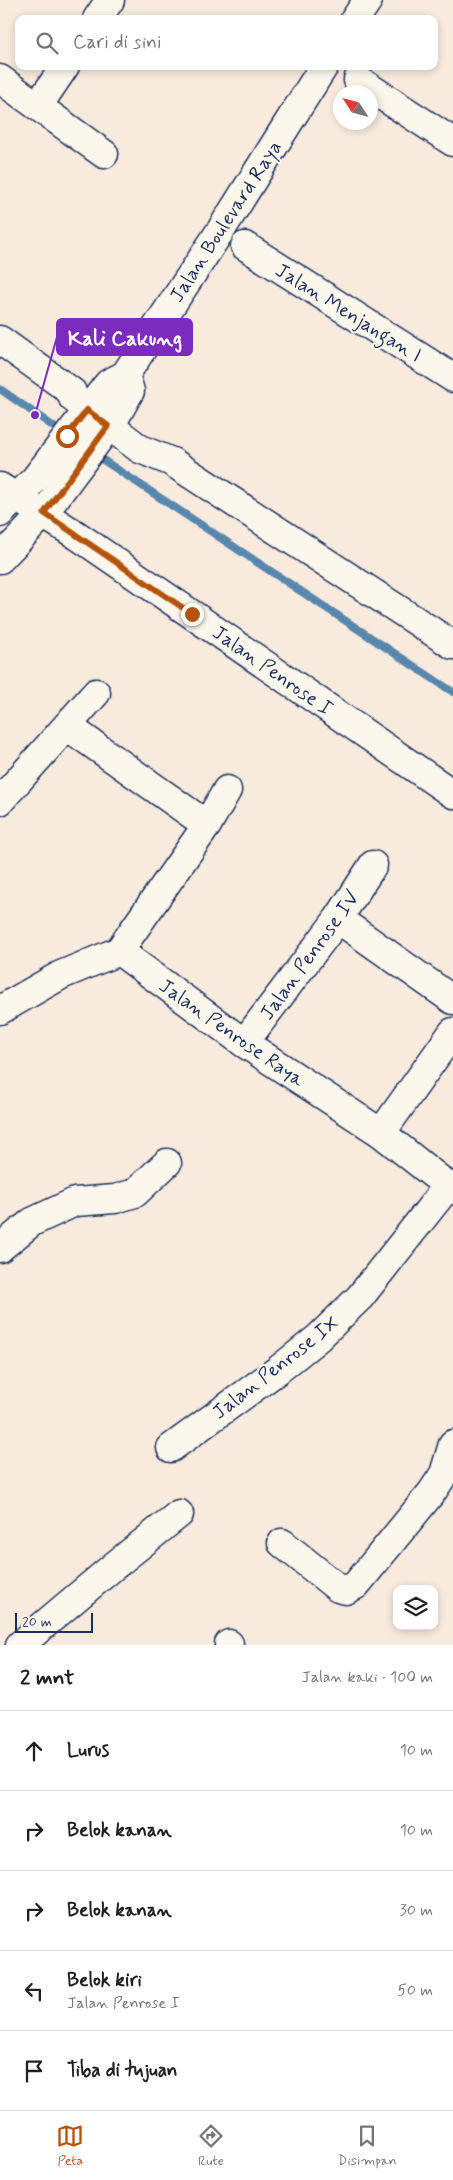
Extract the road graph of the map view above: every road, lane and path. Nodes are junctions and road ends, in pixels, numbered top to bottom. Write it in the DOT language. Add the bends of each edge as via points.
graph roads {
  1 [pos="110,0"];
  2 [pos="368,0"];
  3 [pos="100,15"];
  4 [pos="358,15"];
  5 [pos="62,70"];
  6 [pos="321,70"];
  7 [pos="0,79"];
  8 [pos="358,80"];
  9 [pos="38,106"];
  10 [pos="453,142"];
  11 [pos="104,154"];
  12 [pos="245,246"];
  13 [pos="0,340"];
  14 [pos="453,378"];
  15 [pos="94,415"];
  16 [pos="13,494"];
  17 [pos="51,503"];
  18 [pos="0,560"];
  19 [pos="453,645"];
  20 [pos="96,693"];
  21 [pos="67,726"];
  22 [pos="227,790"];
  23 [pos="453,794"];
  24 [pos="0,801"];
  25 [pos="207,825"];
  26 [pos="373,865"];
  27 [pos="338,919"];
  28 [pos="119,951"];
  29 [pos="453,1000"];
  30 [pos="0,1010"];
  31 [pos="453,1032"];
  32 [pos="244,1044"];
  33 [pos="381,1133"];
  34 [pos="167,1163"];
  35 [pos="450,1188"];
  36 [pos="0,1248"];
  37 [pos="453,1444"];
  38 [pos="171,1448"];
  39 [pos="179,1514"];
  40 [pos="282,1543"];
  41 [pos="20,1645"];
  1 -- 3 [label="street"];
  2 -- 4 [label="street"];
  5 -- 9 [label="street"];
  6 -- 15 [label="street, Jalan Boulevard Raya" via="125,375 130,390"];
  7 -- 9 [label="street"];
  8 -- 10 [label="street"];
  9 -- 11 [label="street"];
  12 -- 14 [label="street, Jalan Menjangan I"];
  13 -- 15 [label="street"];
  15 -- 16 [label="street"];
  15 -- 17 [label="street"];
  15 -- 19 [label="street" via="140,449 172,462"];
  16 -- 17 [label="street, Jalan Penrose I"];
  17 -- 18 [label="street"];
  17 -- 23 [label="street, Jalan Penrose I"];
  20 -- 21 [label="street"];
  21 -- 24 [label="street"];
  21 -- 25 [label="street"];
  22 -- 25 [label="street"];
  25 -- 28 [label="street"];
  26 -- 27 [label="street, Jalan Penrose IV"];
  27 -- 29 [label="street"];
  27 -- 32 [label="street, Jalan Penrose IV"];
  28 -- 30 [label="street" via="61,975"];
  28 -- 32 [label="street, Jalan Penrose Raya"];
  31 -- 33 [label="street"];
  32 -- 33 [label="street, Jalan Penrose Raya"];
  33 -- 35 [label="street, Jalan Penrose Raya"];
  34 -- 36 [label="street" via="135,1193 67,1205 32,1222"];
  35 -- 38 [label="street, Jalan Penrose IX" via="360,1297 318,1338"];
  37 -- 40 [label="street" via="444,1474 432,1492 356,1585 346,1590 338,1588"];
  39 -- 41 [label="street"];
}
